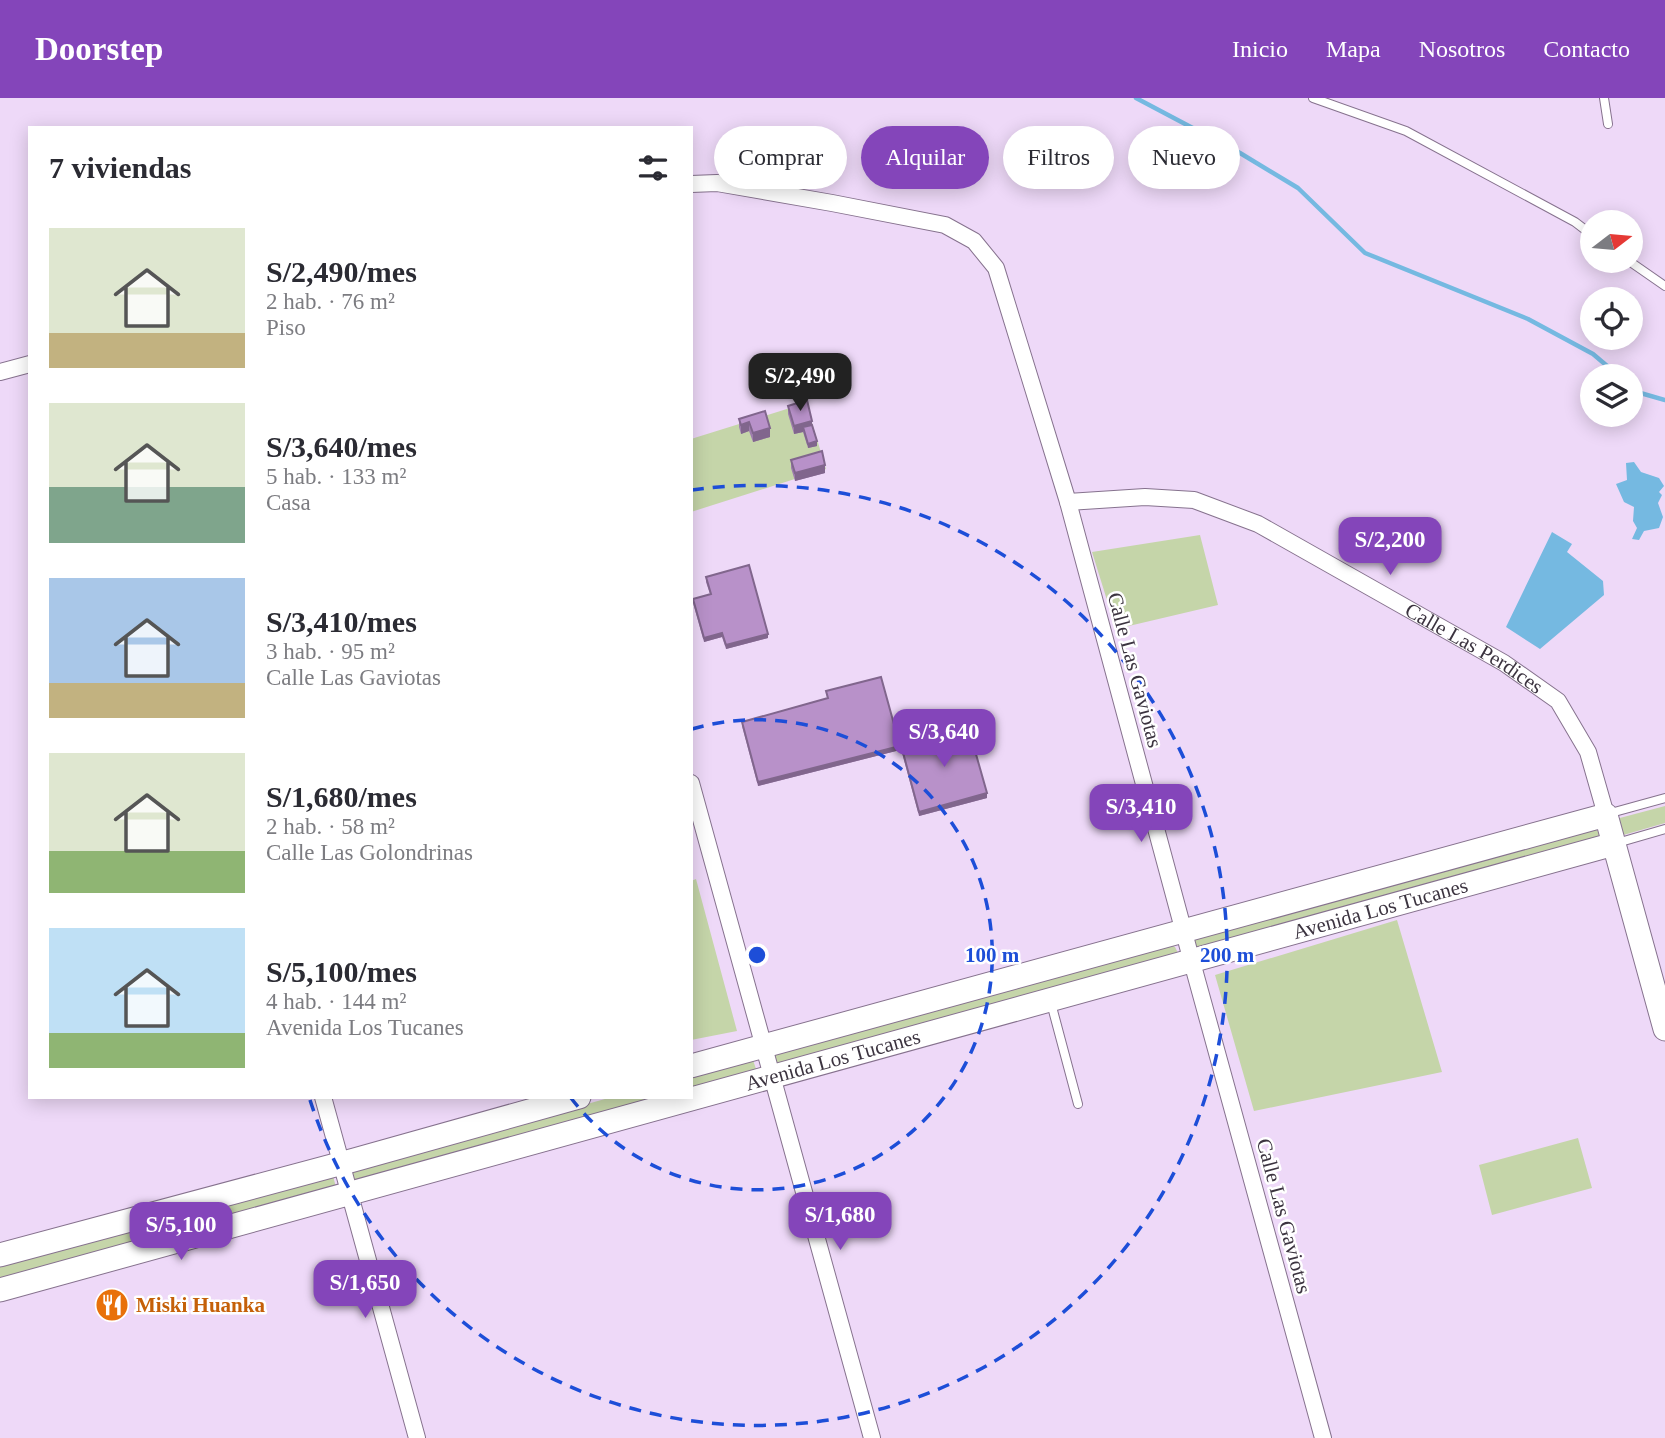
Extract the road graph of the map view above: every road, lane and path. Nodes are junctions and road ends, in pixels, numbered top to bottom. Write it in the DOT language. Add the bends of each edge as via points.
graph roads {
  1 [pos="1313,98"];
  2 [pos="1604,98"];
  3 [pos="1608,124"];
  4 [pos="693,184"];
  5 [pos="1580,226"];
  6 [pos="1643,271"];
  7 [pos="1665,286"];
  8 [pos="28,365"];
  9 [pos="0,372"];
  10 [pos="1068,502"];
  11 [pos="693,790"];
  12 [pos="1665,798"];
  13 [pos="1606,814"];
  14 [pos="1665,829"];
  15 [pos="1615,844"];
  16 [pos="1184,931"];
  17 [pos="1192,962"];
  18 [pos="1051,1000"];
  19 [pos="1665,1029"];
  20 [pos="764,1046"];
  21 [pos="693,1065"];
  22 [pos="772,1076"];
  23 [pos="693,1098"];
  24 [pos="324,1099"];
  25 [pos="572,1099"];
  26 [pos="689,1099"];
  27 [pos="1078,1104"];
  28 [pos="341,1164"];
  29 [pos="351,1192"];
  30 [pos="0,1255"];
  31 [pos="0,1290"];
  32 [pos="417,1438"];
  33 [pos="872,1438"];
  34 [pos="1324,1438"];
  1 -- 5 [label="lane" via="1406,131"];
  2 -- 3 [label="lane"];
  4 -- 10 [label="street, Calle Las Gaviotas" via="717,183 945,225 974,241 996,268"];
  6 -- 7 [label="lane"];
  8 -- 9 [label="street"];
  10 -- 13 [label="street, Calle Las Perdices" via="1145,497 1194,500 1258,524 1504,663 1558,701 1588,752"];
  10 -- 16 [label="street, Calle Las Gaviotas"];
  11 -- 20 [label="street"];
  12 -- 13 [label="lane, Avenida Los Tucanes"];
  13 -- 15 [label="street, Calle Las Perdices"];
  13 -- 16 [label="street, Avenida Los Tucanes"];
  14 -- 15 [label="lane, Avenida Los Tucanes"];
  15 -- 17 [label="street, Avenida Los Tucanes"];
  15 -- 19 [label="street, Calle Las Perdices"];
  16 -- 17 [label="street, Calle Las Gaviotas"];
  16 -- 20 [label="street, Avenida Los Tucanes"];
  17 -- 18 [label="street, Avenida Los Tucanes"];
  17 -- 34 [label="street, Calle Las Gaviotas"];
  18 -- 22 [label="street, Avenida Los Tucanes"];
  18 -- 27 [label="lane"];
  20 -- 21 [label="street, Avenida Los Tucanes"];
  20 -- 22 [label="street"];
  22 -- 23 [label="street, Avenida Los Tucanes"];
  22 -- 33 [label="street"];
  24 -- 28 [label="street"];
  25 -- 28 [label="street"];
  26 -- 29 [label="street, Avenida Los Tucanes"];
  28 -- 29 [label="street"];
  28 -- 30 [label="street"];
  29 -- 31 [label="street, Avenida Los Tucanes"];
  29 -- 32 [label="street"];
}
